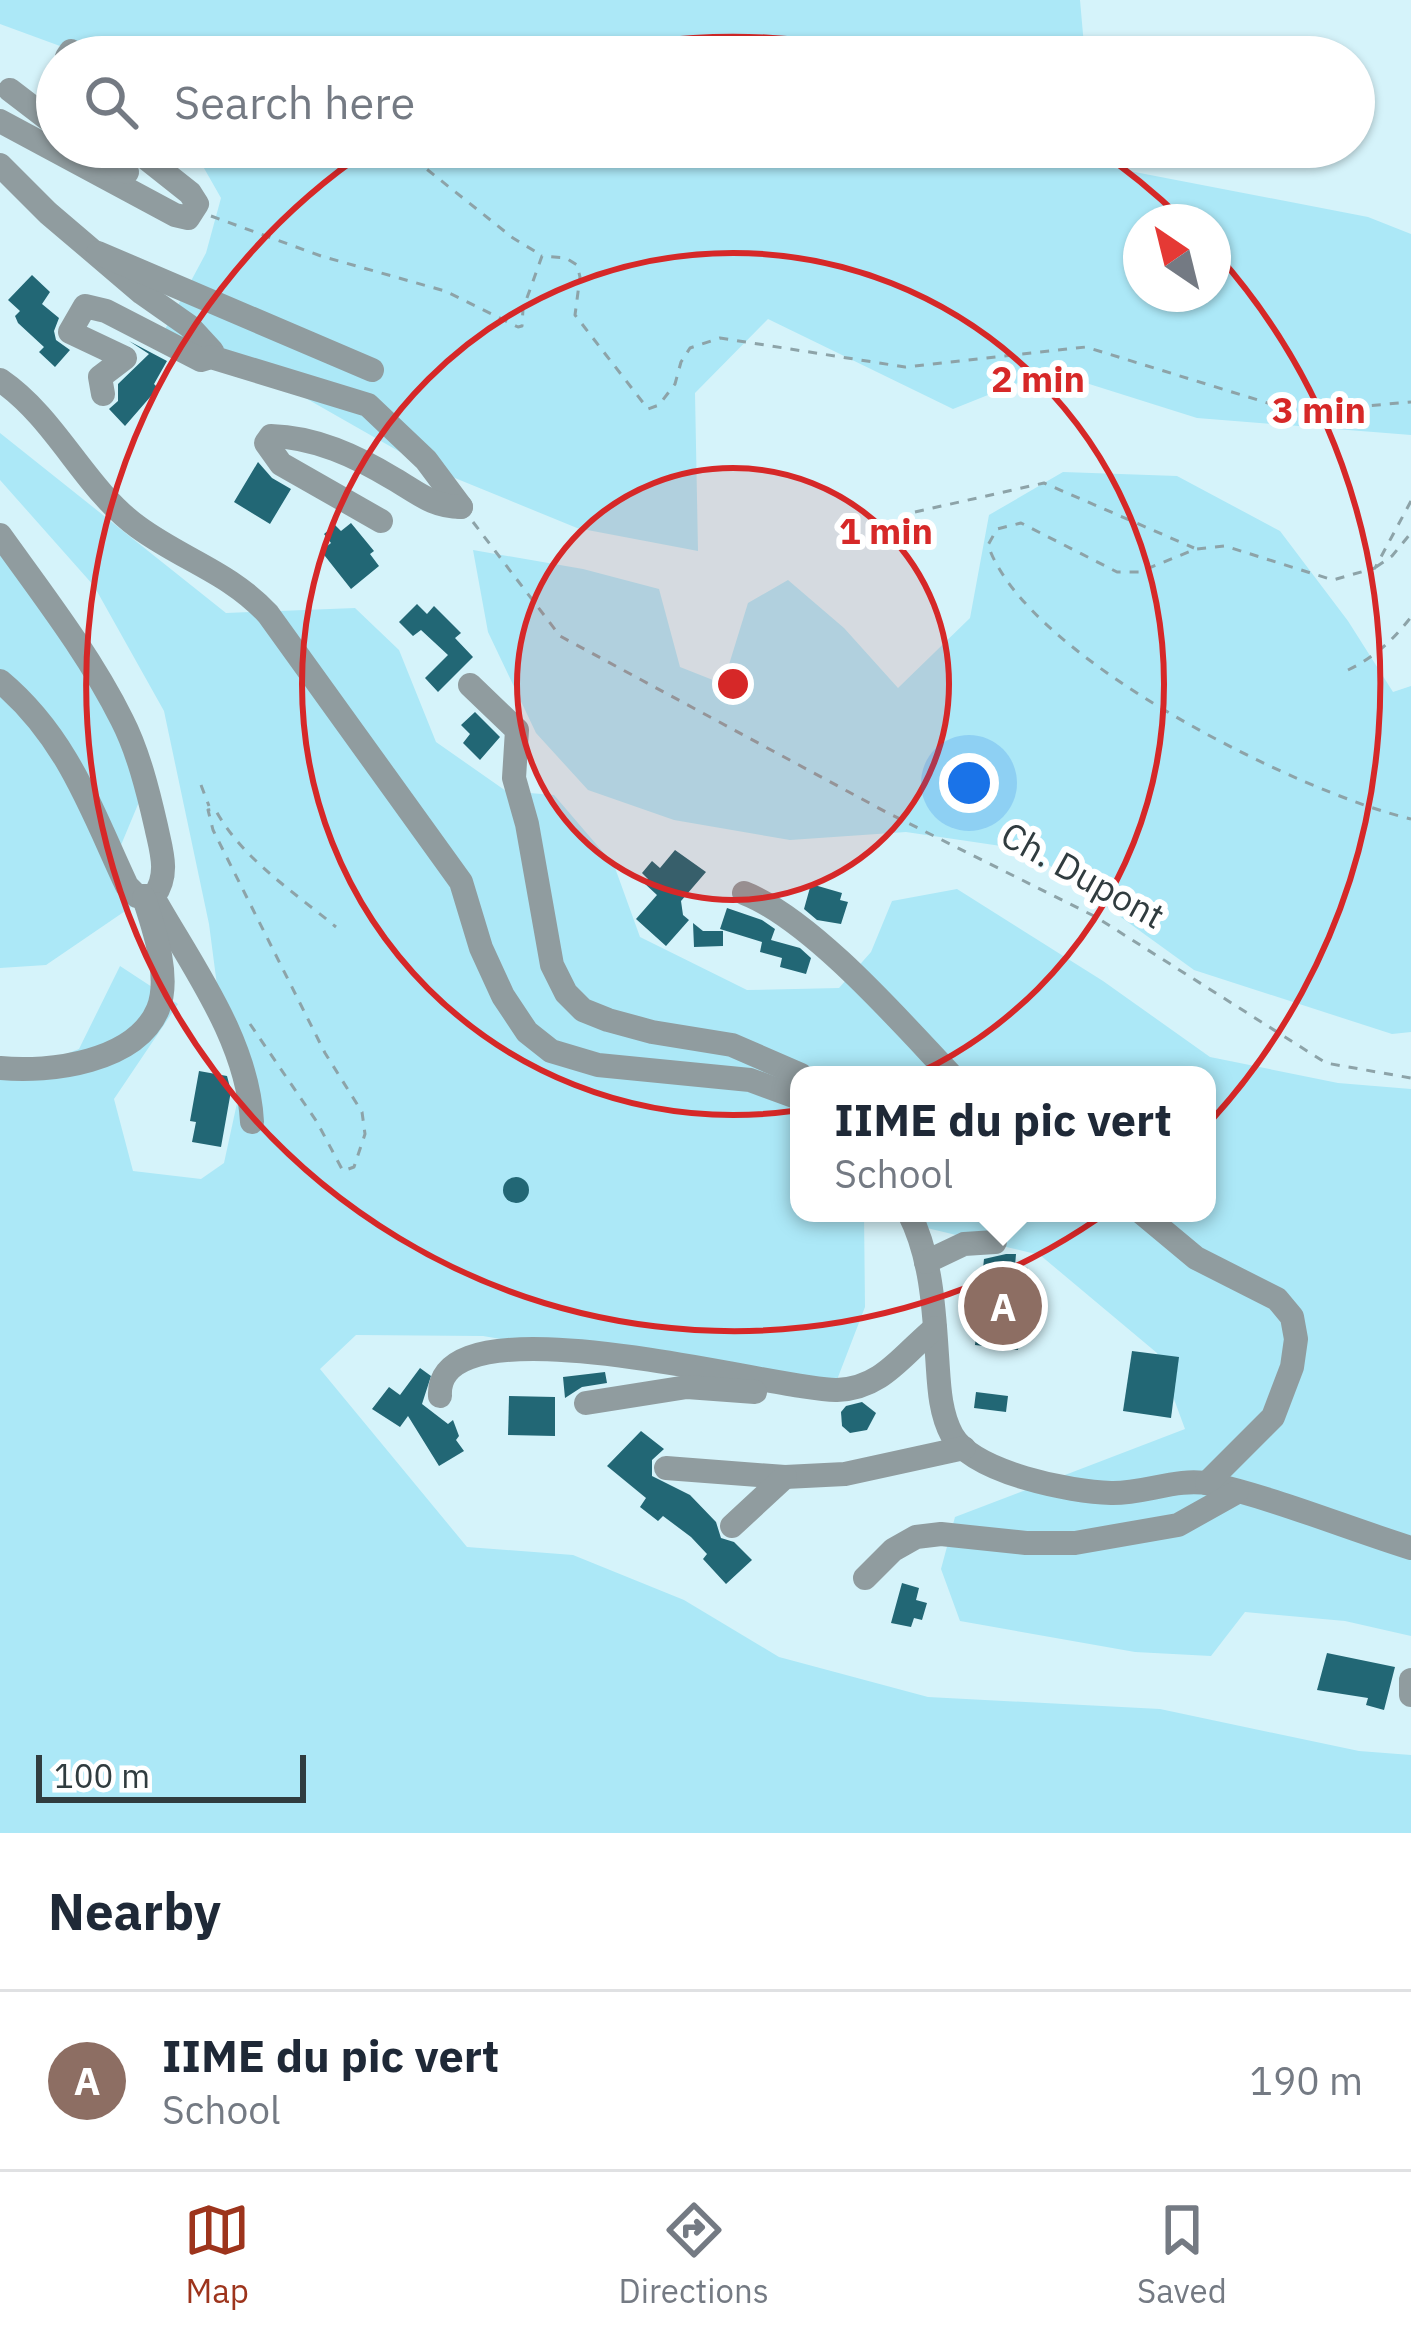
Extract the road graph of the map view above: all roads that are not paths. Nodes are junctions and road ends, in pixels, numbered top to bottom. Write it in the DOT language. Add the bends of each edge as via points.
graph roads {
  1 [pos="10,90"];
  2 [pos="36,110"];
  3 [pos="0,121"];
  4 [pos="36,140"];
  5 [pos="0,165"];
  6 [pos="88,168"];
  7 [pos="119,168"];
  8 [pos="158,168"];
  9 [pos="148,200"];
  10 [pos="98,253"];
  11 [pos="211,357"];
  12 [pos="372,370"];
  13 [pos="1,374"];
  14 [pos="103,394"];
  15 [pos="381,521"];
  16 [pos="0,535"];
  17 [pos="0,681"];
  18 [pos="470,685"];
  19 [pos="744,893"];
  20 [pos="149,897"];
  21 [pos="942,1066"];
  22 [pos="0,1068"];
  23 [pos="790,1070"];
  24 [pos="790,1095"];
  25 [pos="252,1122"];
  26 [pos="912,1222"];
  27 [pos="1153,1222"];
  28 [pos="994,1242"];
  29 [pos="926,1262"];
  30 [pos="935,1328"];
  31 [pos="938,1360"];
  32 [pos="889,1373"];
  33 [pos="841,1390"];
  34 [pos="440,1396"];
  35 [pos="586,1403"];
  36 [pos="964,1448"];
  37 [pos="666,1468"];
  38 [pos="785,1477"];
  39 [pos="1207,1483"];
  40 [pos="1237,1492"];
  41 [pos="732,1526"];
  42 [pos="1411,1548"];
  43 [pos="865,1578"];
  1 -- 2 [label="street"];
  3 -- 4 [label="street"];
  5 -- 10 [label="street"];
  6 -- 9 [label="street"];
  7 -- 9 [label="street" via="147,186"];
  8 -- 9 [label="street" via="190,193 195,211 188,218"];
  10 -- 11 [label="street" via="188,326"];
  10 -- 12 [label="street"];
  11 -- 14 [label="street" via="201,360 85,307 70,332 125,358 100,377"];
  11 -- 15 [label="street" via="368,405 461,507 438,507 328,446 271,436 266,443 281,464"];
  13 -- 24 [label="street" via="136,526 230,579 268,614 461,881 481,948 527,1032 551,1051 598,1065 750,1080"];
  16 -- 20 [label="street" via="125,724 164,862 162,885"];
  17 -- 20 [label="street" via="52,733 127,886"];
  18 -- 23 [label="street" via="517,730 514,778 552,965 566,993 608,1020 733,1045"];
  19 -- 21 [label="street" via="785,913"];
  20 -- 22 [label="street" via="161,980 159,1006 143,1033 87,1059"];
  20 -- 25 [label="street" via="224,1022"];
  26 -- 29 [label="street"];
  27 -- 39 [label="street" via="1196,1258 1277,1299 1292,1317 1292,1366 1273,1417"];
  28 -- 29 [label="street" via="964,1244"];
  29 -- 30 [label="street"];
  30 -- 31 [label="street"];
  30 -- 32 [label="street"];
  31 -- 32 [label="street"];
  31 -- 36 [label="street" via="944,1414"];
  32 -- 33 [label="street"];
  33 -- 34 [label="street" via="576,1349 471,1359 445,1372"];
  33 -- 35 [label="street" via="687,1387"];
  36 -- 38 [label="street" via="844,1474"];
  36 -- 39 [label="street" via="1052,1485 1113,1493"];
  37 -- 38 [label="street"];
  38 -- 41 [label="street"];
  39 -- 40 [label="street"];
  40 -- 42 [label="street"];
  40 -- 43 [label="street" via="1178,1525 1075,1543 916,1537"];
}
